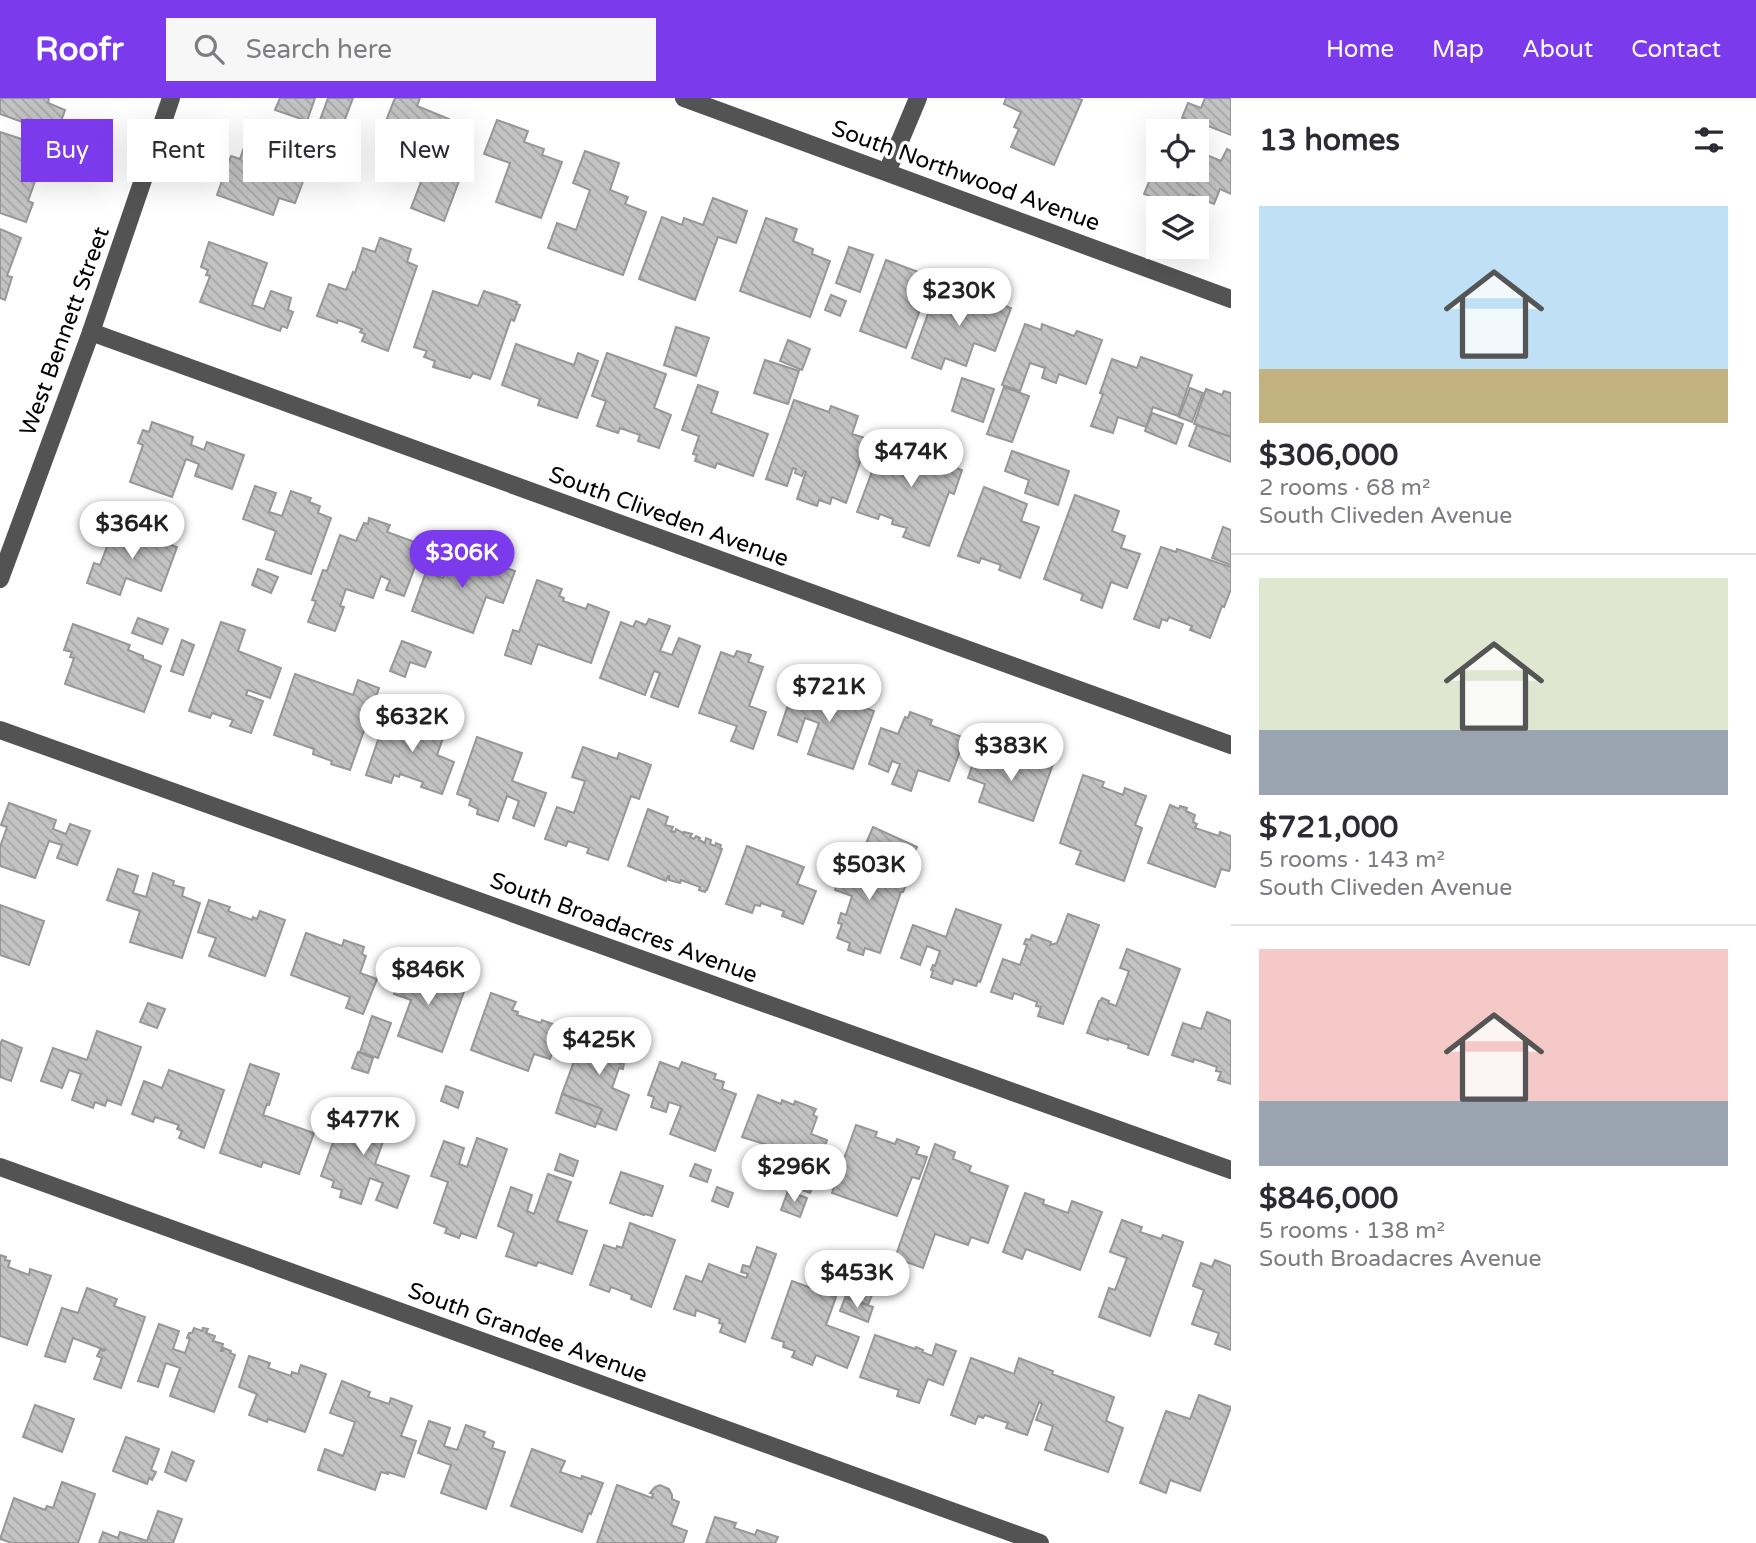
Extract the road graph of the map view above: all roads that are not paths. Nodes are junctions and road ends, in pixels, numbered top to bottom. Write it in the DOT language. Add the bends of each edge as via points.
graph roads {
  1 [pos="171,98"];
  2 [pos="684,98"];
  3 [pos="918,98"];
  4 [pos="887,172"];
  5 [pos="1231,299"];
  6 [pos="91,332"];
  7 [pos="0,579"];
  8 [pos="0,730"];
  9 [pos="1231,745"];
  10 [pos="0,1167"];
  11 [pos="1231,1170"];
  12 [pos="1040,1543"];
  1 -- 6 [label="street, West Bennett Street"];
  2 -- 4 [label="street, South Northwood Avenue"];
  3 -- 4 [label="street"];
  4 -- 5 [label="street, South Northwood Avenue"];
  6 -- 7 [label="street, West Bennett Street"];
  6 -- 9 [label="street, South Cliveden Avenue"];
  8 -- 11 [label="street, South Broadacres Avenue"];
  10 -- 12 [label="street, South Grandee Avenue"];
}
